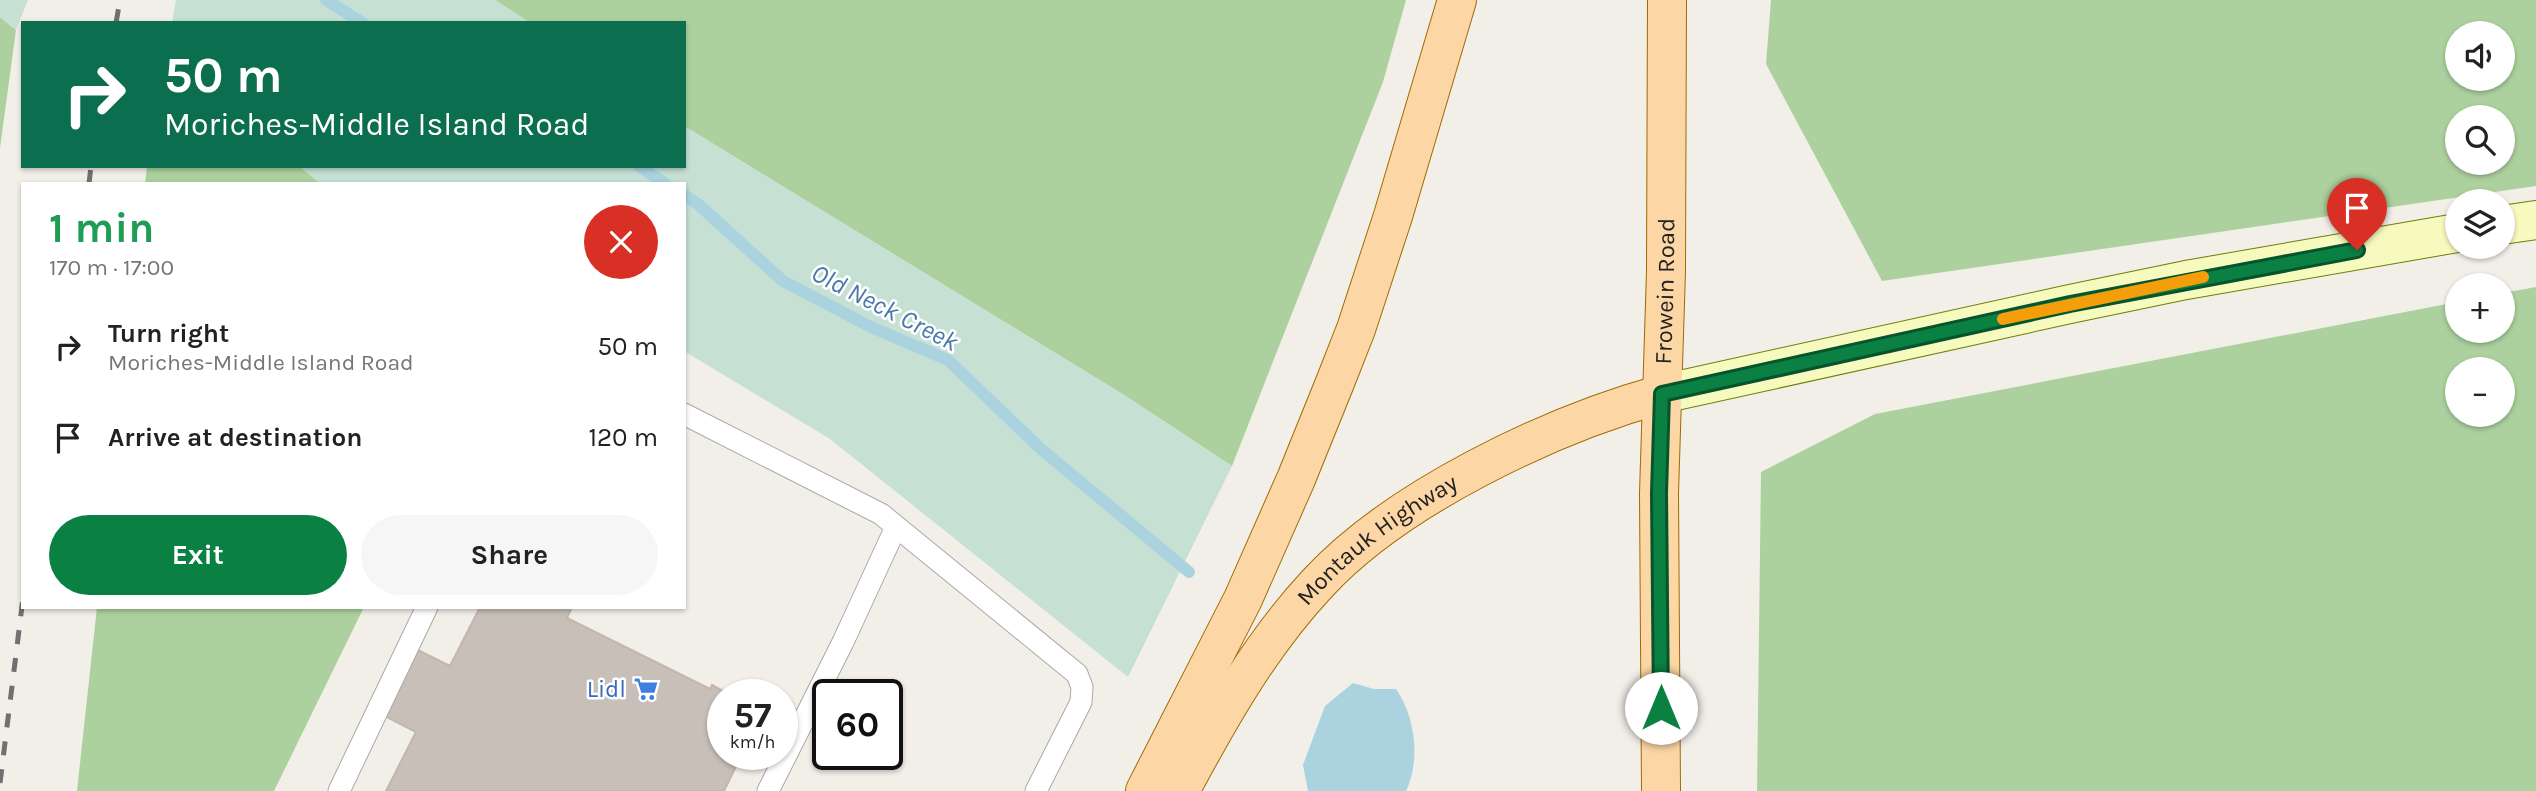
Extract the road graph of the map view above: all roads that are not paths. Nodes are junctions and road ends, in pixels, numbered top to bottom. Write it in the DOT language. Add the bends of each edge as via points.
graph roads {
  1 [pos="1457,0"];
  2 [pos="1667,0"];
  3 [pos="2536,220"];
  4 [pos="2515,223"];
  5 [pos="2445,235"];
  6 [pos="1662,394"];
  7 [pos="686,415"];
  8 [pos="896,527"];
  9 [pos="426,609"];
  10 [pos="339,791"];
  11 [pos="768,791"];
  12 [pos="1036,791"];
  13 [pos="1145,791"];
  14 [pos="1180,791"];
  15 [pos="1661,791"];
  1 -- 13 [label="main road" via="1385,240 1336,380 1248,587"];
  2 -- 6 [label="main road, Frowein Road"];
  3 -- 4 [label="main road"];
  5 -- 6 [label="main road" via="2109,296"];
  6 -- 14 [label="main road, Montauk Highway" via="1572,423 1479,468 1364,542 1320,581 1278,631 1228,705"];
  6 -- 15 [label="main road, Frowein Road"];
  7 -- 8 [label="lane" via="881,514"];
  8 -- 11 [label="lane"];
  8 -- 12 [label="lane" via="1077,674 1081,702"];
  9 -- 10 [label="lane"];
}
